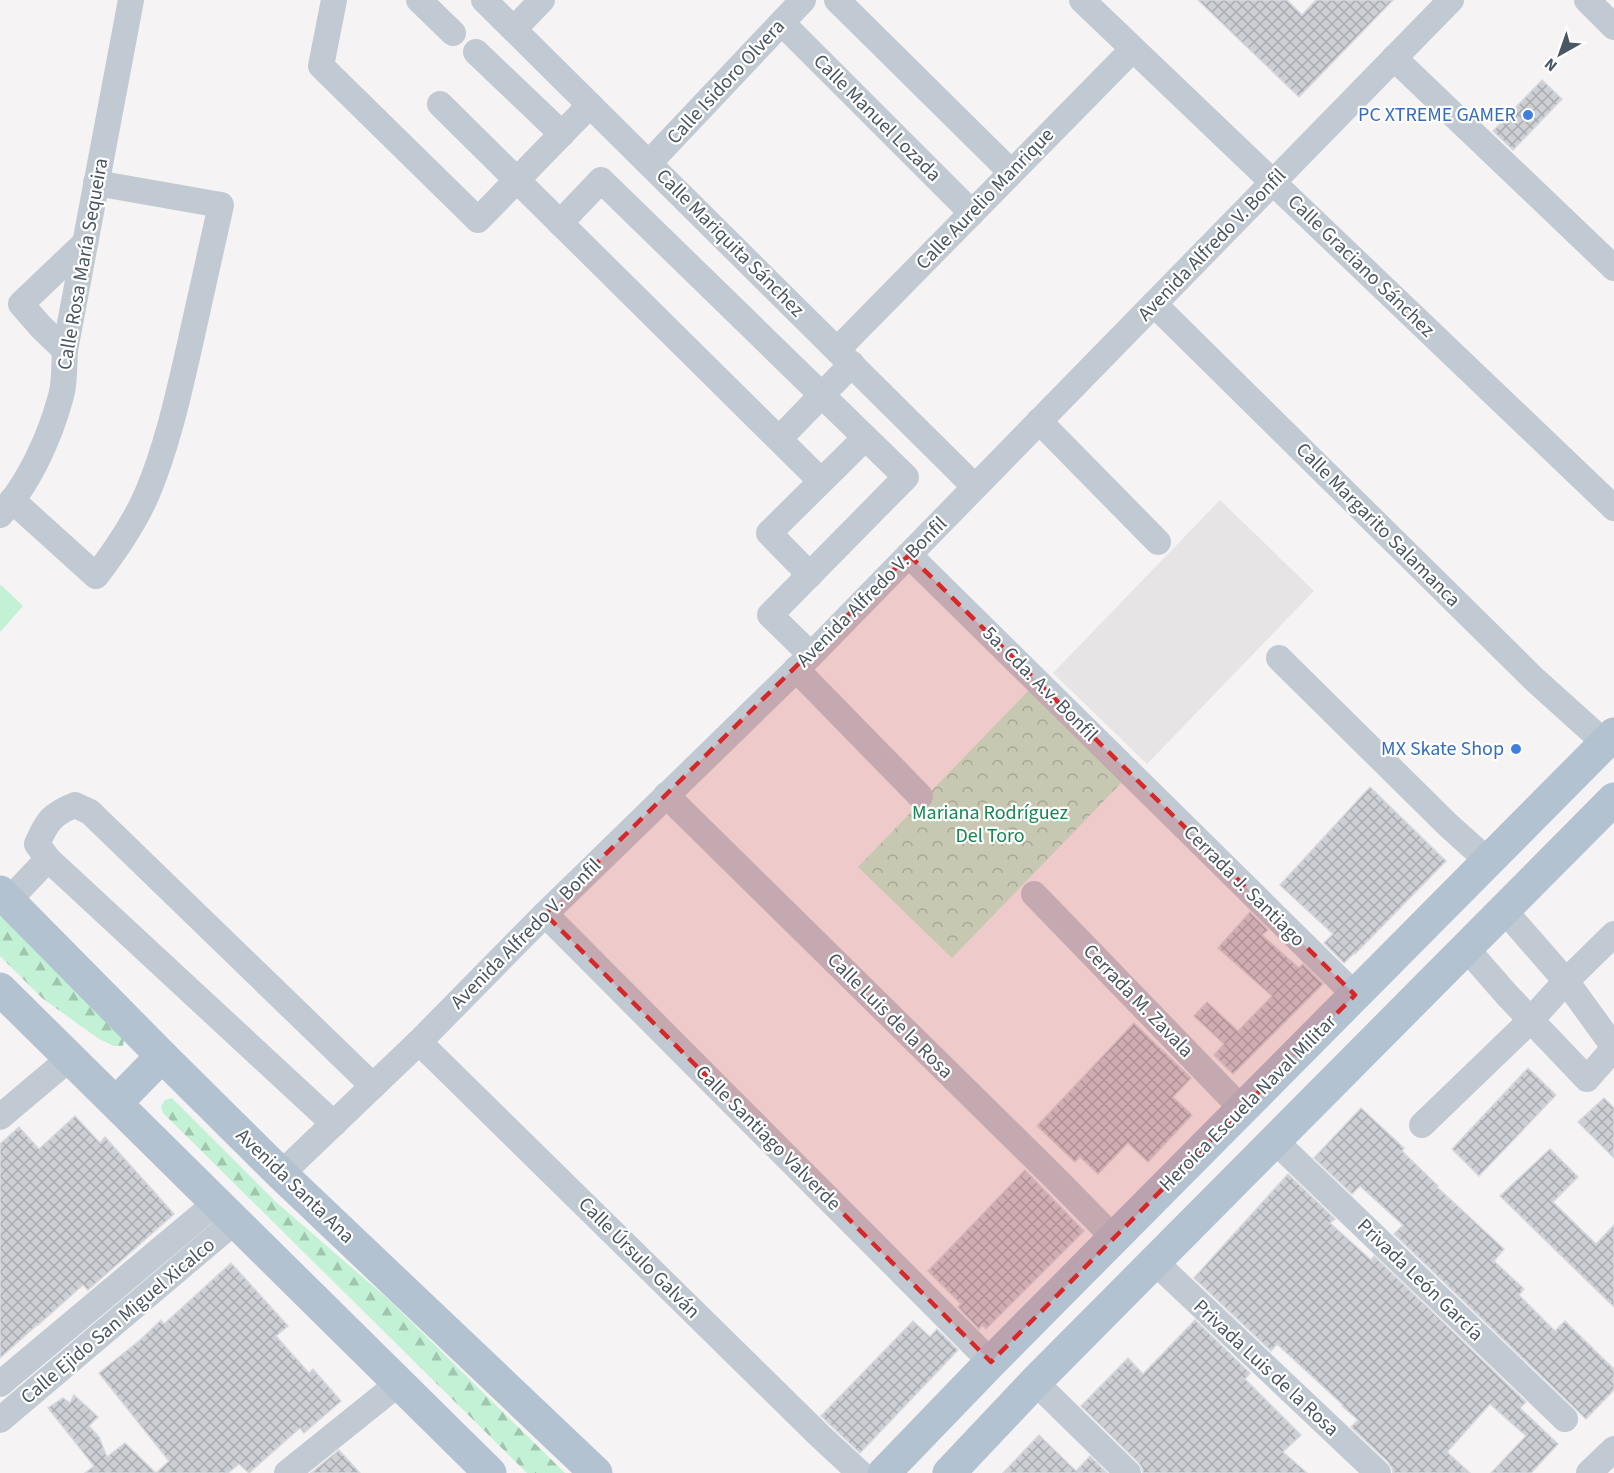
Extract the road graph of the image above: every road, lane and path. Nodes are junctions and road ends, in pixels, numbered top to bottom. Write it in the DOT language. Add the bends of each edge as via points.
graph roads {
  1 [pos="131,0"];
  2 [pos="334,0"];
  3 [pos="419,0"];
  4 [pos="484,0"];
  5 [pos="542,0"];
  6 [pos="803,0"];
  7 [pos="837,0"];
  8 [pos="1082,0"];
  9 [pos="1451,0"];
  10 [pos="1587,0"];
  11 [pos="782,23"];
  12 [pos="1614,27"];
  13 [pos="514,29"];
  14 [pos="453,33"];
  15 [pos="1133,49"];
  16 [pos="476,52"];
  17 [pos="1394,58"];
  18 [pos="440,105"];
  19 [pos="590,105"];
  20 [pos="562,134"];
  21 [pos="649,163"];
  22 [pos="1011,172"];
  23 [pos="517,180"];
  24 [pos="1273,182"];
  25 [pos="96,183"];
  26 [pos="972,213"];
  27 [pos="560,222"];
  28 [pos="85,243"];
  29 [pos="1614,268"];
  30 [pos="1154,304"];
  31 [pos="65,350"];
  32 [pos="844,357"];
  33 [pos="821,395"];
  34 [pos="1039,422"];
  35 [pos="865,438"];
  36 [pos="778,440"];
  37 [pos="821,481"];
  38 [pos="975,487"];
  39 [pos="6,508"];
  40 [pos="1614,508"];
  41 [pos="1158,542"];
  42 [pos="909,555"];
  43 [pos="810,575"];
  44 [pos="1279,658"];
  45 [pos="803,662"];
  46 [pos="1610,739"];
  47 [pos="1133,777"];
  48 [pos="666,795"];
  49 [pos="920,796"];
  50 [pos="1614,799"];
  51 [pos="48,859"];
  52 [pos="1488,861"];
  53 [pos="1034,894"];
  54 [pos="4,896"];
  55 [pos="1504,910"];
  56 [pos="545,914"];
  57 [pos="1614,934"];
  58 [pos="1466,948"];
  59 [pos="1566,981"];
  60 [pos="0,989"];
  61 [pos="1355,995"];
  62 [pos="1531,1020"];
  63 [pos="419,1042"];
  64 [pos="1614,1048"];
  65 [pos="162,1056"];
  66 [pos="70,1058"];
  67 [pos="373,1086"];
  68 [pos="116,1103"];
  69 [pos="1242,1109"];
  70 [pos="0,1117"];
  71 [pos="334,1124"];
  72 [pos="1422,1125"];
  73 [pos="1275,1141"];
  74 [pos="281,1174"];
  75 [pos="226,1212"];
  76 [pos="1114,1238"];
  77 [pos="1155,1262"];
  78 [pos="991,1362"];
  79 [pos="1035,1382"];
  80 [pos="399,1383"];
  81 [pos="0,1384"];
  82 [pos="1565,1419"];
  83 [pos="0,1420"];
  84 [pos="1614,1449"];
  85 [pos="287,1473"];
  86 [pos="490,1473"];
  87 [pos="596,1473"];
  88 [pos="860,1473"];
  89 [pos="884,1473"];
  90 [pos="950,1473"];
  91 [pos="1128,1473"];
  92 [pos="1378,1473"];
  93 [pos="1589,1473"];
  1 -- 25 [label="street, Calle Rosa María Sequeira"];
  2 -- 23 [label="street" via="321,66 478,220"];
  3 -- 14 [label="street"];
  4 -- 13 [label="street, Calle Mariquita Sánchez"];
  5 -- 13 [label="street"];
  6 -- 11 [label="street, Calle Isidoro Olvera"];
  7 -- 22 [label="street"];
  8 -- 15 [label="street, Calle Graciano Sánchez"];
  9 -- 17 [label="street, Avenida Alfredo V. Bonfil"];
  10 -- 12 [label="street"];
  11 -- 21 [label="street, Calle Isidoro Olvera"];
  11 -- 26 [label="street, Calle Manuel Lozada"];
  13 -- 19 [label="street, Calle Mariquita Sánchez"];
  15 -- 22 [label="street, Calle Aurelio Manrique"];
  15 -- 24 [label="street, Calle Graciano Sánchez"];
  16 -- 20 [label="street"];
  17 -- 24 [label="street, Avenida Alfredo V. Bonfil"];
  17 -- 29 [label="street"];
  18 -- 23 [label="street"];
  19 -- 20 [label="street"];
  19 -- 21 [label="street, Calle Mariquita Sánchez"];
  20 -- 23 [label="street"];
  21 -- 32 [label="street, Calle Mariquita Sánchez"];
  22 -- 26 [label="street, Calle Aurelio Manrique"];
  23 -- 27 [label="street"];
  24 -- 30 [label="street, Avenida Alfredo V. Bonfil"];
  24 -- 40 [label="street, Calle Graciano Sánchez"];
  25 -- 28 [label="street, Calle Rosa María Sequeira"];
  25 -- 39 [label="street" via="221,206 165,444 130,527 96,576"];
  26 -- 32 [label="street, Calle Aurelio Manrique"];
  27 -- 33 [label="street" via="601,180"];
  27 -- 36 [label="street"];
  28 -- 31 [label="street, Calle Rosa María Sequeira"];
  28 -- 31 [label="street" via="21,304"];
  30 -- 34 [label="street, Avenida Alfredo V. Bonfil"];
  30 -- 46 [label="street, Calle Margarito Salamanca" via="1535,680"];
  31 -- 39 [label="street, Calle Rosa María Sequeira" via="62,394 49,432 32,470"];
  32 -- 33 [label="street, Calle Aurelio Manrique"];
  32 -- 38 [label="street, Calle Mariquita Sánchez"];
  33 -- 35 [label="street"];
  33 -- 36 [label="street, Calle Aurelio Manrique"];
  34 -- 38 [label="street, Avenida Alfredo V. Bonfil"];
  34 -- 41 [label="street"];
  35 -- 37 [label="street"];
  35 -- 43 [label="street" via="906,477"];
  36 -- 37 [label="street"];
  37 -- 43 [label="street" via="769,533"];
  38 -- 42 [label="street, Avenida Alfredo V. Bonfil"];
  42 -- 45 [label="street, Avenida Alfredo V. Bonfil"];
  42 -- 47 [label="street, 5a. Cda. A.v. Bonfil"];
  43 -- 45 [label="street" via="770,615"];
  44 -- 52 [label="street"];
  45 -- 48 [label="street, Avenida Alfredo V. Bonfil"];
  45 -- 49 [label="street"];
  46 -- 52 [label="main road, Heroica Escuela Naval Militar"];
  47 -- 61 [label="street, Cerrada J. Santiago"];
  48 -- 56 [label="street, Avenida Alfredo V. Bonfil"];
  48 -- 76 [label="street, Calle Luis de la Rosa"];
  50 -- 55 [label="main road"];
  51 -- 54 [label="street"];
  51 -- 67 [label="street" via="37,844 58,812 75,805 90,812"];
  51 -- 71 [label="street"];
  52 -- 61 [label="main road, Heroica Escuela Naval Militar"];
  53 -- 69 [label="street, Cerrada M. Zavala"];
  54 -- 65 [label="main road, Avenida Santa Ana"];
  55 -- 58 [label="main road"];
  55 -- 59 [label="street"];
  56 -- 63 [label="street, Avenida Alfredo V. Bonfil"];
  56 -- 78 [label="street, Calle Santiago Valverde"];
  57 -- 59 [label="street"];
  58 -- 62 [label="street"];
  58 -- 73 [label="main road"];
  59 -- 62 [label="street"];
  59 -- 64 [label="street"];
  60 -- 66 [label="main road"];
  61 -- 69 [label="main road, Heroica Escuela Naval Militar"];
  62 -- 64 [label="street" via="1587,1079"];
  62 -- 72 [label="street"];
  63 -- 67 [label="street, Avenida Alfredo V. Bonfil"];
  63 -- 88 [label="street, Calle Úrsulo Galván"];
  65 -- 68 [label="main road"];
  65 -- 74 [label="main road, Avenida Santa Ana"];
  66 -- 68 [label="main road"];
  66 -- 70 [label="street"];
  67 -- 71 [label="street, Avenida Alfredo V. Bonfil"];
  68 -- 75 [label="main road"];
  69 -- 76 [label="main road, Heroica Escuela Naval Militar"];
  71 -- 74 [label="street, Avenida Alfredo V. Bonfil"];
  73 -- 77 [label="main road"];
  73 -- 82 [label="street, Privada León García"];
  74 -- 87 [label="main road, Avenida Santa Ana"];
  75 -- 80 [label="main road"];
  75 -- 81 [label="street, Calle Ejido San Miguel Xicalco"];
  75 -- 83 [label="street, Calle Ejido San Miguel Xicalco"];
  76 -- 78 [label="main road, Heroica Escuela Naval Militar"];
  77 -- 79 [label="main road"];
  77 -- 92 [label="street, Privada Luis de la Rosa"];
  78 -- 89 [label="main road, Heroica Escuela Naval Militar"];
  79 -- 90 [label="main road"];
  79 -- 91 [label="street"];
  80 -- 85 [label="street"];
  80 -- 86 [label="main road"];
  84 -- 93 [label="street"];
}
